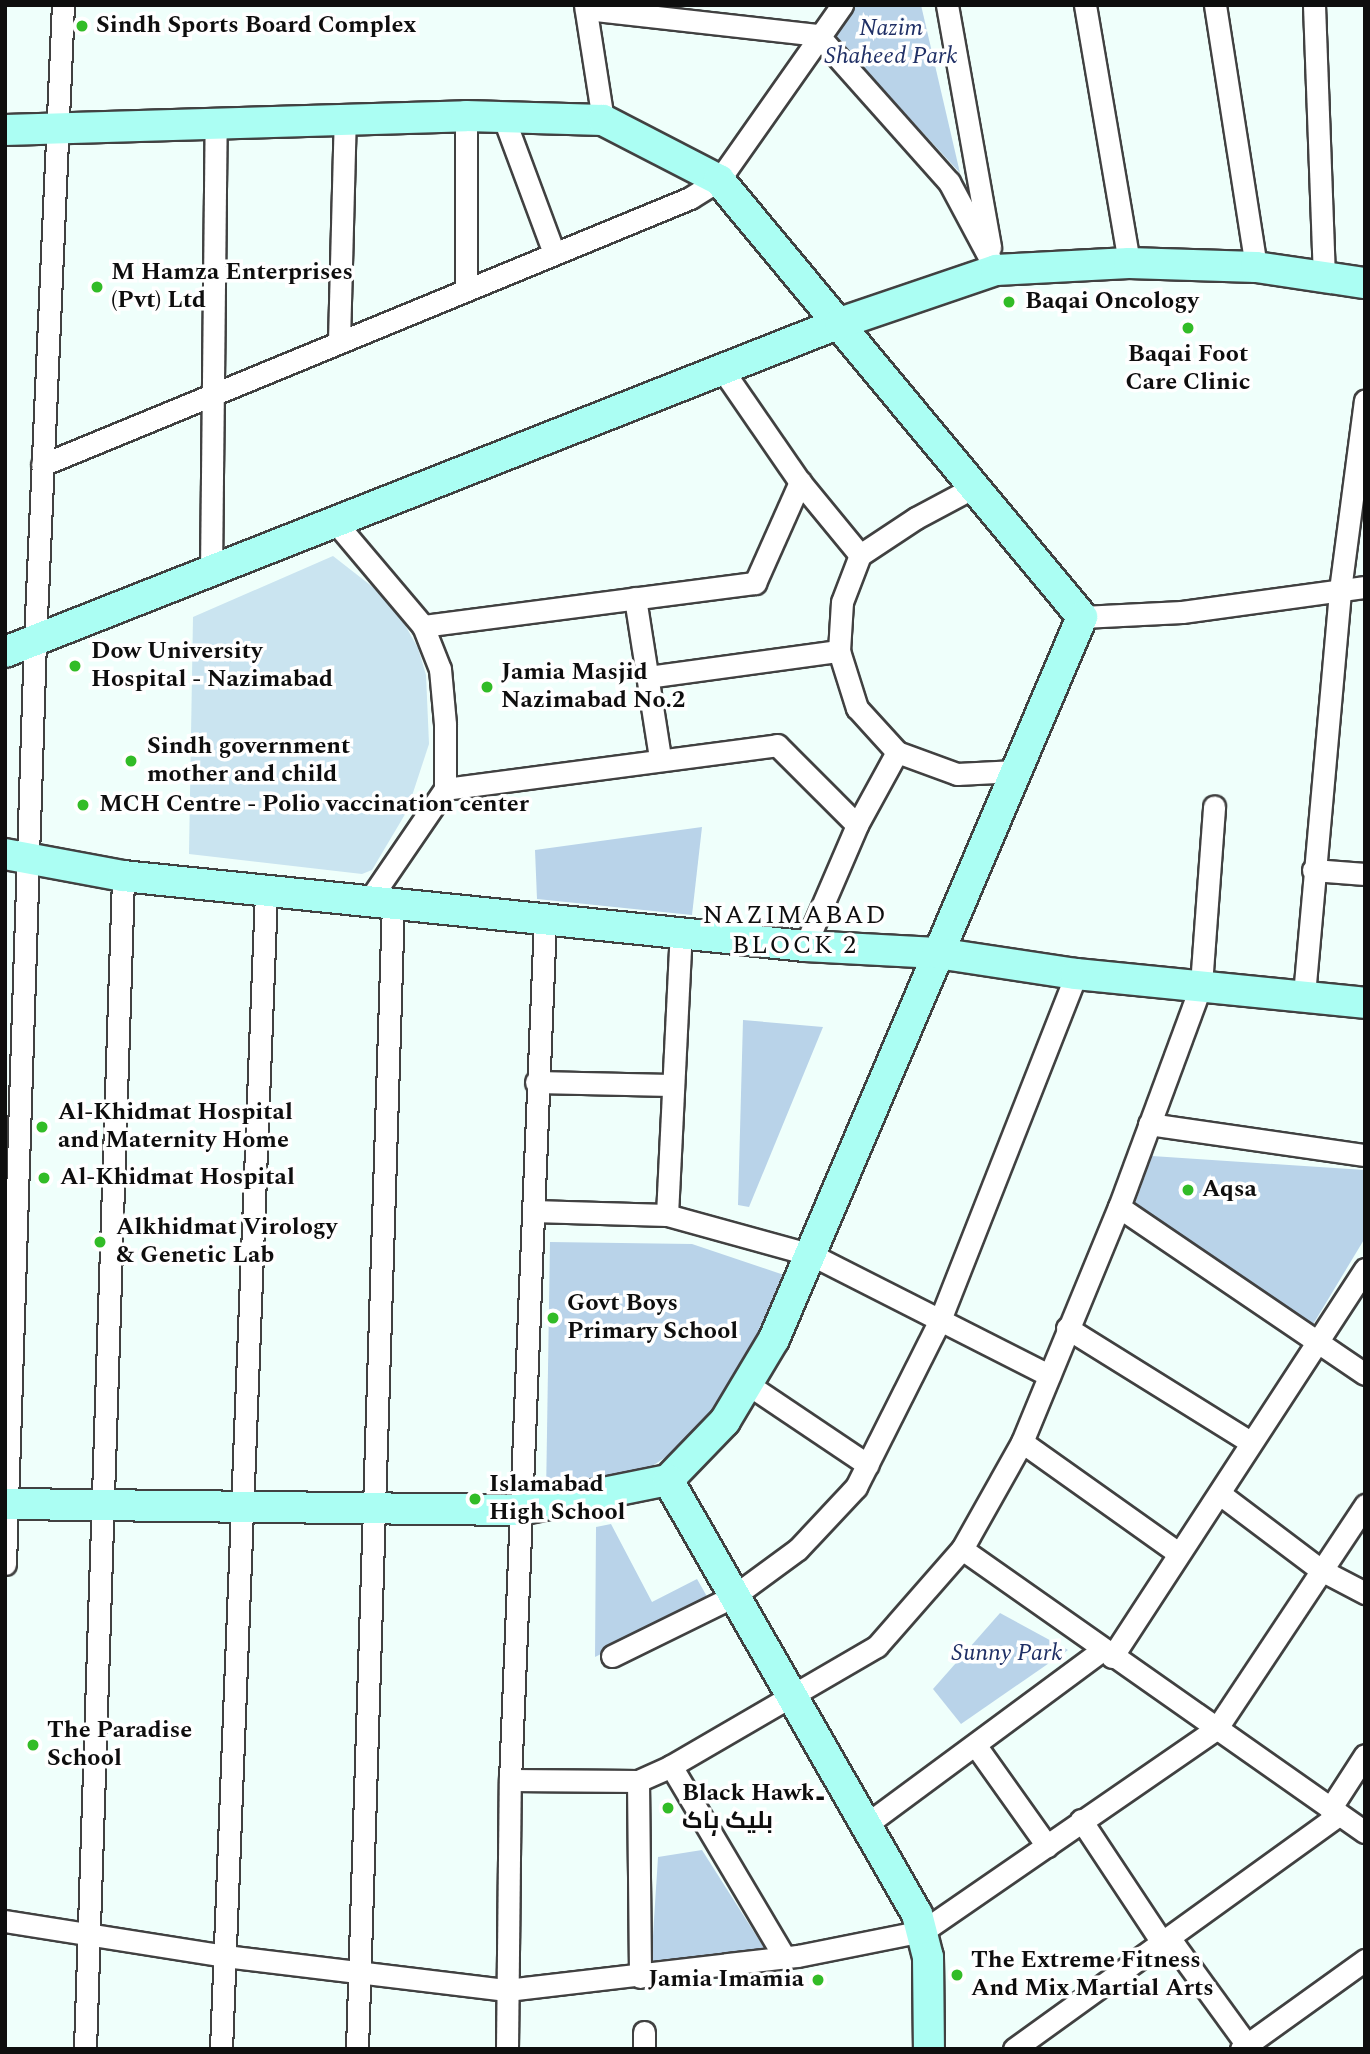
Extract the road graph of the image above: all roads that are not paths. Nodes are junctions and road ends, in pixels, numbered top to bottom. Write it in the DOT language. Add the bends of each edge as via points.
graph roads {
  1 [pos="63,5"];
  2 [pos="842,5"];
  3 [pos="947,5"];
  4 [pos="1085,5"];
  5 [pos="1215,5"];
  6 [pos="1314,5"];
  7 [pos="586,7"];
  8 [pos="818,35"];
  9 [pos="466,116"];
  10 [pos="503,116"];
  11 [pos="345,119"];
  12 [pos="603,120"];
  13 [pos="216,122"];
  14 [pos="59,129"];
  15 [pos="5,130"];
  16 [pos="719,180"];
  17 [pos="554,253"];
  18 [pos="1129,262"];
  19 [pos="1256,267"];
  20 [pos="996,270"];
  21 [pos="1324,277"];
  22 [pos="1365,283"];
  23 [pos="466,289"];
  24 [pos="840,323"];
  25 [pos="339,341"];
  26 [pos="724,372"];
  27 [pos="213,393"];
  28 [pos="1365,401"];
  29 [pos="42,465"];
  30 [pos="800,482"];
  31 [pos="976,485"];
  32 [pos="336,523"];
  33 [pos="860,555"];
  34 [pos="211,572"];
  35 [pos="1365,587"];
  36 [pos="1340,590"];
  37 [pos="635,598"];
  38 [pos="1082,617"];
  39 [pos="424,626"];
  40 [pos="35,640"];
  41 [pos="839,651"];
  42 [pos="5,652"];
  43 [pos="648,677"];
  44 [pos="897,752"];
  45 [pos="660,757"];
  46 [pos="1016,771"];
  47 [pos="444,789"];
  48 [pos="1214,806"];
  49 [pos="857,825"];
  50 [pos="18,855"];
  51 [pos="1313,870"];
  52 [pos="1365,874"];
  53 [pos="123,876"];
  54 [pos="266,892"];
  55 [pos="381,903"];
  56 [pos="545,918"];
  57 [pos="681,932"];
  58 [pos="805,946"];
  59 [pos="937,953"];
  60 [pos="1076,974"];
  61 [pos="1200,985"];
  62 [pos="1304,995"];
  63 [pos="1365,1003"];
  64 [pos="536,1082"];
  65 [pos="671,1085"];
  66 [pos="1149,1125"];
  67 [pos="1365,1155"];
  68 [pos="1119,1207"];
  69 [pos="533,1211"];
  70 [pos="667,1215"];
  71 [pos="812,1255"];
  72 [pos="1365,1269"];
  73 [pos="940,1320"];
  74 [pos="1067,1328"];
  75 [pos="1318,1343"];
  76 [pos="1365,1374"];
  77 [pos="1049,1375"];
  78 [pos="749,1385"];
  79 [pos="1022,1442"];
  80 [pos="1250,1442"];
  81 [pos="868,1465"];
  82 [pos="668,1480"];
  83 [pos="1220,1494"];
  84 [pos="6,1504"];
  85 [pos="1365,1505"];
  86 [pos="106,1508"];
  87 [pos="243,1510"];
  88 [pos="519,1510"];
  89 [pos="371,1511"];
  90 [pos="962,1549"];
  91 [pos="1178,1553"];
  92 [pos="5,1564"];
  93 [pos="1321,1570"];
  94 [pos="1365,1593"];
  95 [pos="734,1596"];
  96 [pos="1107,1653"];
  97 [pos="612,1656"];
  98 [pos="788,1695"];
  99 [pos="1217,1728"];
  100 [pos="976,1746"];
  101 [pos="1365,1755"];
  102 [pos="671,1766"];
  103 [pos="510,1780"];
  104 [pos="638,1781"];
  105 [pos="1335,1812"];
  106 [pos="1081,1820"];
  107 [pos="867,1824"];
  108 [pos="1365,1832"];
  109 [pos="1047,1846"];
  110 [pos="5,1922"];
  111 [pos="923,1931"];
  112 [pos="88,1935"];
  113 [pos="1161,1941"];
  114 [pos="225,1956"];
  115 [pos="785,1958"];
  116 [pos="1365,1960"];
  117 [pos="360,1974"];
  118 [pos="640,1978"];
  119 [pos="507,1990"];
  120 [pos="1027,2045"];
  121 [pos="1244,2047"];
  122 [pos="85,2049"];
  123 [pos="221,2049"];
  124 [pos="357,2049"];
  125 [pos="507,2049"];
  126 [pos="929,2049"];
  1 -- 14 [label="street"];
  2 -- 8 [label="street"];
  3 -- 20 [label="street"];
  4 -- 18 [label="street"];
  5 -- 19 [label="street"];
  6 -- 21 [label="street"];
  7 -- 8 [label="street"];
  7 -- 12 [label="street"];
  8 -- 16 [label="street"];
  8 -- 20 [label="street" via="949,182"];
  9 -- 10 [label="street"];
  9 -- 11 [label="street"];
  9 -- 23 [label="street"];
  10 -- 12 [label="street"];
  10 -- 17 [label="street"];
  11 -- 13 [label="street"];
  11 -- 25 [label="street"];
  12 -- 16 [label="street"];
  13 -- 14 [label="street"];
  13 -- 27 [label="street"];
  14 -- 15 [label="street"];
  14 -- 29 [label="street"];
  16 -- 17 [label="street" via="690,198"];
  16 -- 24 [label="street"];
  17 -- 23 [label="street"];
  18 -- 19 [label="street"];
  18 -- 20 [label="street"];
  19 -- 21 [label="street"];
  20 -- 24 [label="street"];
  21 -- 22 [label="street"];
  23 -- 25 [label="street"];
  24 -- 26 [label="street"];
  24 -- 31 [label="street"];
  25 -- 27 [label="street"];
  26 -- 30 [label="street"];
  26 -- 32 [label="street"];
  27 -- 29 [label="street"];
  27 -- 34 [label="street"];
  28 -- 36 [label="street"];
  29 -- 40 [label="street"];
  30 -- 33 [label="street"];
  30 -- 37 [label="street" via="755,583"];
  31 -- 33 [label="street" via="916,517"];
  31 -- 38 [label="street"];
  32 -- 34 [label="street"];
  32 -- 39 [label="street"];
  33 -- 41 [label="street" via="842,602"];
  34 -- 40 [label="street"];
  35 -- 36 [label="street"];
  36 -- 38 [label="street" via="1182,612"];
  36 -- 51 [label="street"];
  37 -- 39 [label="street"];
  37 -- 43 [label="street"];
  38 -- 46 [label="street"];
  39 -- 47 [label="street" via="440,669"];
  40 -- 42 [label="street"];
  40 -- 50 [label="street"];
  41 -- 43 [label="street"];
  41 -- 44 [label="street" via="856,708"];
  43 -- 45 [label="street"];
  44 -- 46 [label="street" via="957,774"];
  44 -- 49 [label="street"];
  45 -- 47 [label="street"];
  45 -- 49 [label="street" via="777,746"];
  46 -- 59 [label="street"];
  47 -- 55 [label="street"];
  48 -- 61 [label="street"];
  49 -- 58 [label="street"];
  50 -- 53 [label="street"];
  50 -- 84 [label="street"];
  51 -- 52 [label="street"];
  51 -- 62 [label="street"];
  53 -- 54 [label="street"];
  53 -- 86 [label="street"];
  54 -- 55 [label="street"];
  54 -- 87 [label="street"];
  55 -- 56 [label="street"];
  55 -- 89 [label="street"];
  56 -- 57 [label="street"];
  56 -- 64 [label="street"];
  57 -- 58 [label="street"];
  57 -- 65 [label="street"];
  58 -- 59 [label="street"];
  59 -- 60 [label="street"];
  59 -- 71 [label="street"];
  60 -- 61 [label="street"];
  60 -- 73 [label="street"];
  61 -- 62 [label="street"];
  61 -- 66 [label="street"];
  62 -- 63 [label="street"];
  64 -- 65 [label="street"];
  64 -- 69 [label="street"];
  65 -- 70 [label="street"];
  66 -- 67 [label="street"];
  66 -- 68 [label="street"];
  68 -- 74 [label="street"];
  68 -- 75 [label="street"];
  69 -- 70 [label="street"];
  69 -- 88 [label="street"];
  70 -- 71 [label="street"];
  71 -- 73 [label="street"];
  71 -- 78 [label="street"];
  72 -- 75 [label="street"];
  73 -- 77 [label="street"];
  73 -- 81 [label="street"];
  74 -- 77 [label="street"];
  74 -- 80 [label="street"];
  75 -- 76 [label="street"];
  75 -- 80 [label="street"];
  77 -- 79 [label="street"];
  78 -- 81 [label="street"];
  78 -- 82 [label="street" via="725,1421"];
  79 -- 90 [label="street"];
  79 -- 91 [label="street"];
  80 -- 83 [label="street"];
  81 -- 95 [label="street" via="856,1487 798,1549"];
  82 -- 88 [label="street"];
  82 -- 95 [label="street"];
  83 -- 91 [label="street"];
  83 -- 93 [label="street"];
  84 -- 86 [label="street"];
  84 -- 92 [label="street"];
  85 -- 93 [label="street"];
  86 -- 87 [label="street"];
  86 -- 112 [label="street"];
  87 -- 89 [label="street"];
  87 -- 114 [label="street"];
  88 -- 89 [label="street"];
  88 -- 103 [label="street"];
  89 -- 117 [label="street"];
  90 -- 96 [label="street"];
  90 -- 98 [label="street" via="877,1646"];
  91 -- 96 [label="street"];
  93 -- 94 [label="street"];
  93 -- 99 [label="street"];
  95 -- 97 [label="street"];
  95 -- 98 [label="street"];
  96 -- 99 [label="street"];
  96 -- 100 [label="street"];
  98 -- 102 [label="street"];
  98 -- 107 [label="street"];
  99 -- 105 [label="street"];
  99 -- 106 [label="street"];
  100 -- 107 [label="street"];
  100 -- 109 [label="street"];
  101 -- 105 [label="street"];
  102 -- 104 [label="street"];
  102 -- 115 [label="street"];
  103 -- 104 [label="street"];
  103 -- 119 [label="street"];
  104 -- 118 [label="street"];
  105 -- 108 [label="street"];
  105 -- 113 [label="street"];
  106 -- 109 [label="street"];
  106 -- 113 [label="street"];
  107 -- 111 [label="street"];
  109 -- 111 [label="street"];
  110 -- 112 [label="street"];
  111 -- 115 [label="street"];
  111 -- 126 [label="street" via="928,1957"];
  112 -- 114 [label="street"];
  112 -- 122 [label="street"];
  113 -- 120 [label="street"];
  113 -- 121 [label="street" via="1175,1946"];
  114 -- 117 [label="street"];
  114 -- 123 [label="street"];
  115 -- 118 [label="street"];
  116 -- 121 [label="street"];
  117 -- 119 [label="street"];
  117 -- 124 [label="street"];
  118 -- 119 [label="street"];
  119 -- 125 [label="street"];
}
